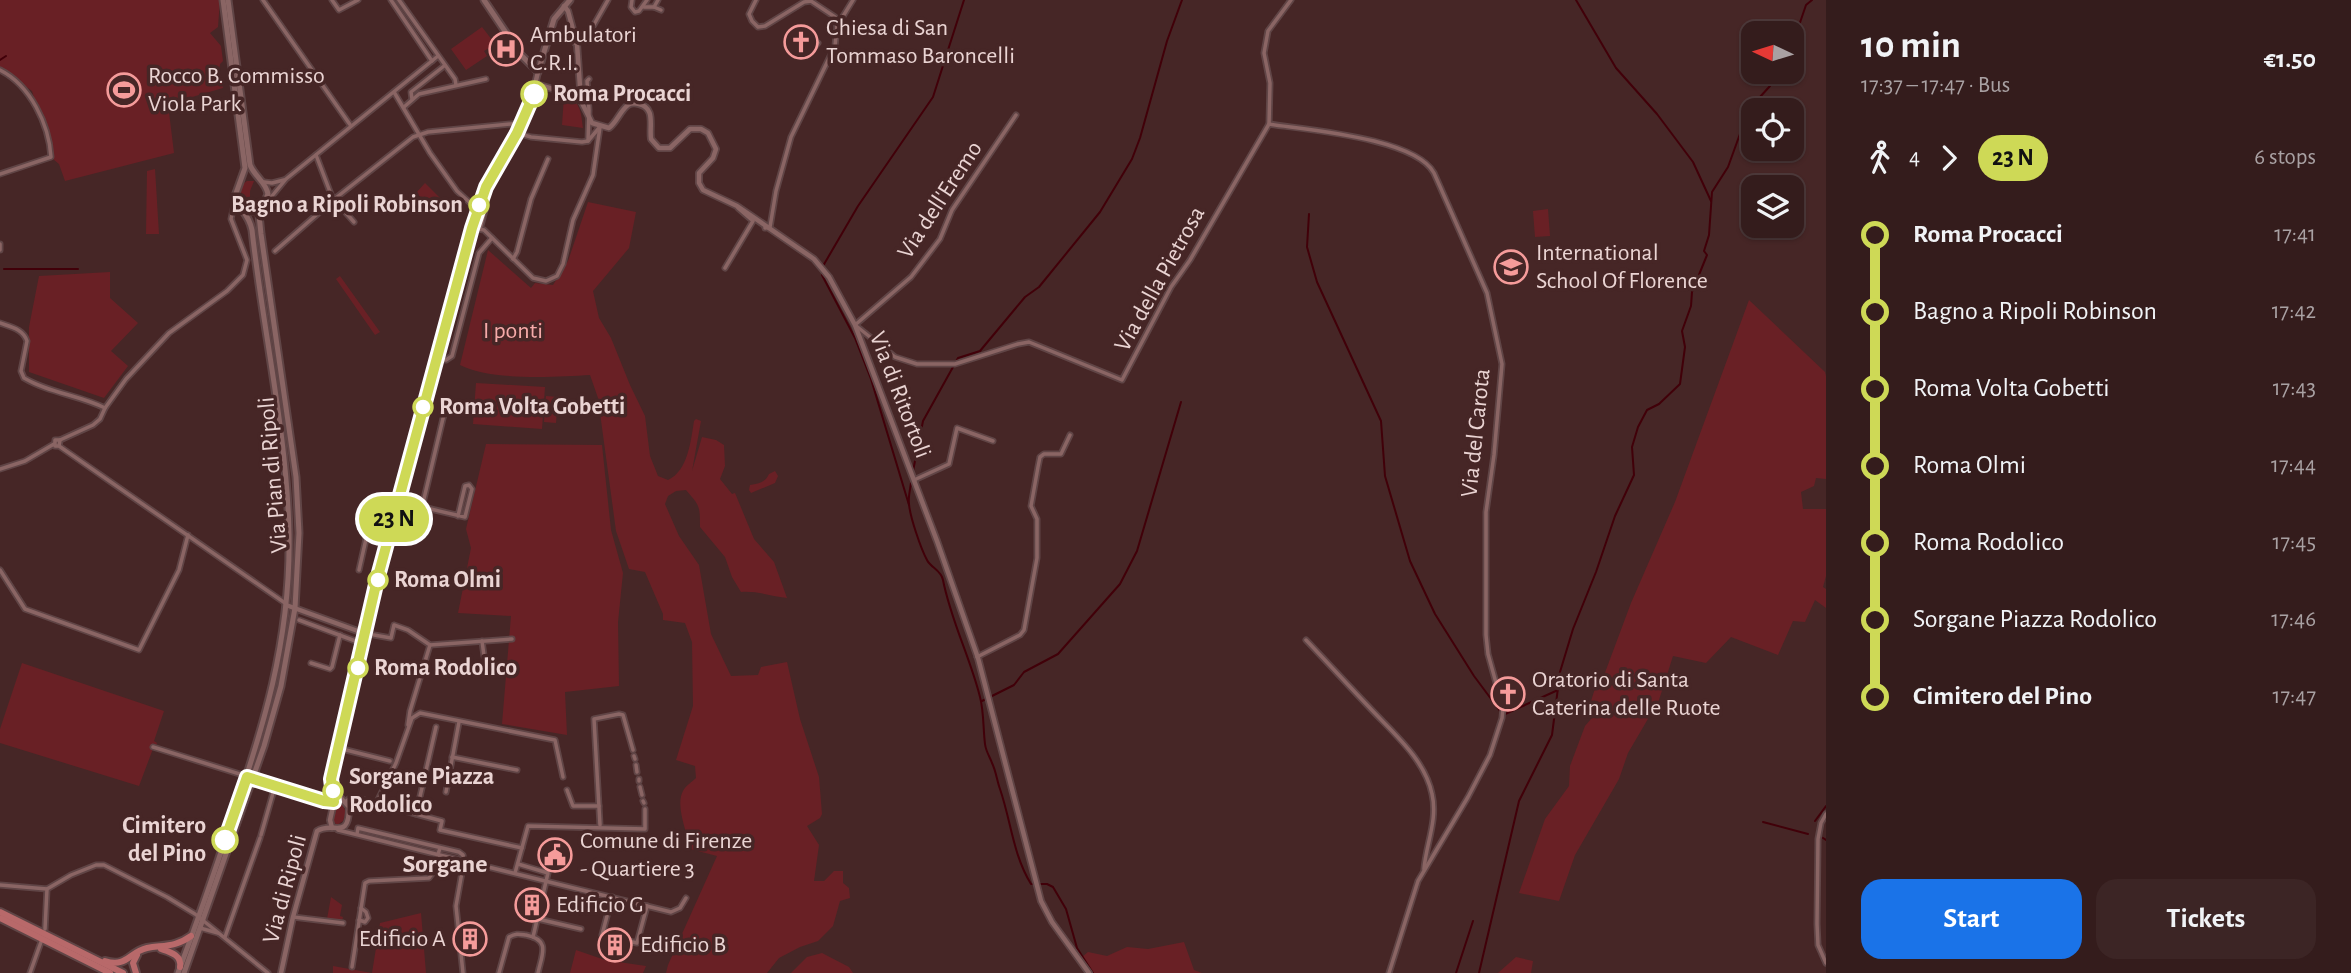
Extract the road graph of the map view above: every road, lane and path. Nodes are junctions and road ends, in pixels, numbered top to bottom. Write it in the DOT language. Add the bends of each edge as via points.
graph roads {
  1 [pos="223,0"];
  2 [pos="228,0"];
  3 [pos="263,0"];
  4 [pos="332,0"];
  5 [pos="358,0"];
  6 [pos="391,0"];
  7 [pos="399,0"];
  8 [pos="484,0"];
  9 [pos="570,0"];
  10 [pos="608,0"];
  11 [pos="632,0"];
  12 [pos="647,0"];
  13 [pos="658,0"];
  14 [pos="756,0"];
  15 [pos="853,0"];
  16 [pos="1291,0"];
  17 [pos="564,3"];
  18 [pos="642,7"];
  19 [pos="654,7"];
  20 [pos="661,10"];
  21 [pos="405,13"];
  22 [pos="837,26"];
  23 [pos="579,42"];
  24 [pos="818,43"];
  25 [pos="438,56"];
  26 [pos="432,61"];
  27 [pos="444,66"];
  28 [pos="0,70"];
  29 [pos="538,72"];
  30 [pos="486,79"];
  31 [pos="589,79"];
  32 [pos="536,84"];
  33 [pos="456,85"];
  34 [pos="394,92"];
  35 [pos="412,99"];
  36 [pos="581,101"];
  37 [pos="404,107"];
  38 [pos="1016,115"];
  39 [pos="589,118"];
  40 [pos="522,123"];
  41 [pos="1269,124"];
  42 [pos="351,126"];
  43 [pos="600,127"];
  44 [pos="517,133"];
  45 [pos="419,135"];
  46 [pos="588,141"];
  47 [pos="316,155"];
  48 [pos="548,159"];
  49 [pos="0,174"];
  50 [pos="286,179"];
  51 [pos="241,181"];
  52 [pos="260,181"];
  53 [pos="235,199"];
  54 [pos="334,199"];
  55 [pos="480,202"];
  56 [pos="264,205"];
  57 [pos="737,206"];
  58 [pos="244,210"];
  59 [pos="478,210"];
  60 [pos="232,212"];
  61 [pos="354,222"];
  62 [pos="472,228"];
  63 [pos="480,229"];
  64 [pos="771,229"];
  65 [pos="492,238"];
  66 [pos="0,244"];
  67 [pos="0,250"];
  68 [pos="275,251"];
  69 [pos="513,259"];
  70 [pos="725,268"];
  71 [pos="0,323"];
  72 [pos="855,325"];
  73 [pos="439,359"];
  74 [pos="105,408"];
  75 [pos="445,410"];
  76 [pos="1070,435"];
  77 [pos="993,441"];
  78 [pos="60,443"];
  79 [pos="0,469"];
  80 [pos="914,480"];
  81 [pos="465,485"];
  82 [pos="399,502"];
  83 [pos="422,507"];
  84 [pos="397,509"];
  85 [pos="188,535"];
  86 [pos="366,538"];
  87 [pos="387,544"];
  88 [pos="0,570"];
  89 [pos="359,570"];
  90 [pos="286,605"];
  91 [pos="295,608"];
  92 [pos="299,620"];
  93 [pos="333,622"];
  94 [pos="330,631"];
  95 [pos="366,634"];
  96 [pos="340,635"];
  97 [pos="374,635"];
  98 [pos="512,639"];
  99 [pos="1306,640"];
  100 [pos="482,641"];
  101 [pos="358,642"];
  102 [pos="430,645"];
  103 [pos="484,656"];
  104 [pos="977,657"];
  105 [pos="310,663"];
  106 [pos="459,722"];
  107 [pos="436,727"];
  108 [pos="408,731"];
  109 [pos="153,747"];
  110 [pos="338,748"];
  111 [pos="633,750"];
  112 [pos="453,757"];
  113 [pos="390,761"];
  114 [pos="636,765"];
  115 [pos="517,770"];
  116 [pos="637,772"];
  117 [pos="563,777"];
  118 [pos="250,778"];
  119 [pos="275,786"];
  120 [pos="331,787"];
  121 [pos="640,787"];
  122 [pos="567,790"];
  123 [pos="446,792"];
  124 [pos="642,795"];
  125 [pos="360,799"];
  126 [pos="344,801"];
  127 [pos="334,802"];
  128 [pos="376,804"];
  129 [pos="599,806"];
  130 [pos="349,809"];
  131 [pos="645,809"];
  132 [pos="416,814"];
  133 [pos="1826,814"];
  134 [pos="347,821"];
  135 [pos="600,826"];
  136 [pos="335,829"];
  137 [pos="356,834"];
  138 [pos="394,837"];
  139 [pos="392,843"];
  140 [pos="440,848"];
  141 [pos="522,848"];
  142 [pos="438,855"];
  143 [pos="464,861"];
  144 [pos="518,864"];
  145 [pos="1423,871"];
  146 [pos="515,873"];
  147 [pos="547,881"];
  148 [pos="0,885"];
  149 [pos="47,889"];
  150 [pos="612,897"];
  151 [pos="686,898"];
  152 [pos="647,906"];
  153 [pos="362,909"];
  154 [pos="0,912"];
  155 [pos="200,917"];
  156 [pos="293,917"];
  157 [pos="0,918"];
  158 [pos="538,919"];
  159 [pos="359,920"];
  160 [pos="343,923"];
  161 [pos="45,929"];
  162 [pos="199,929"];
  163 [pos="581,929"];
  164 [pos="223,935"];
  165 [pos="191,936"];
  166 [pos="533,937"];
  167 [pos="41,942"];
  168 [pos="159,948"];
  169 [pos="141,951"];
  170 [pos="86,958"];
  171 [pos="1826,963"];
  172 [pos="352,967"];
  173 [pos="181,971"];
  174 [pos="30,973"];
  175 [pos="102,973"];
  176 [pos="110,973"];
  177 [pos="123,973"];
  178 [pos="136,973"];
  179 [pos="268,973"];
  180 [pos="281,973"];
  181 [pos="463,973"];
  182 [pos="499,973"];
  183 [pos="538,973"];
  184 [pos="1089,973"];
  185 [pos="1389,973"];
  1 -- 51 [label="main road" via="245,168"];
  2 -- 52 [label="main road, Via Pian di Ripoli" via="250,165"];
  3 -- 42 [label="street"];
  4 -- 5 [label="street" via="340,10"];
  6 -- 21 [label="street"];
  7 -- 21 [label="street"];
  8 -- 29 [label="main road"];
  9 -- 17 [label="main road"];
  10 -- 23 [label="street"];
  11 -- 18 [label="street" via="635,12"];
  12 -- 18 [label="street"];
  13 -- 19 [label="street"];
  14 -- 22 [label="street" via="749,14 758,27 811,1 835,17"];
  15 -- 22 [label="street"];
  16 -- 41 [label="street" via="1268,31 1264,52 1270,83"];
  17 -- 23 [label="street" via="574,42"];
  17 -- 29 [label="main road" via="554,19"];
  18 -- 19 [label="street"];
  19 -- 20 [label="street"];
  21 -- 25 [label="street"];
  21 -- 26 [label="street"];
  22 -- 64 [label="street" via="835,46 792,137 778,181"];
  23 -- 36 [label="street"];
  24 -- 24 [label="street" via="799,33 791,43 804,55"];
  25 -- 26 [label="street"];
  25 -- 27 [label="street"];
  26 -- 34 [label="street"];
  27 -- 33 [label="street"];
  27 -- 35 [label="street" via="411,92"];
  28 -- 49 [label="street" via="29,94 51,157"];
  29 -- 32 [label="street"];
  30 -- 33 [label="street"];
  31 -- 39 [label="street"];
  32 -- 36 [label="street"];
  32 -- 40 [label="street"];
  33 -- 35 [label="street"];
  34 -- 37 [label="street"];
  34 -- 42 [label="street"];
  35 -- 37 [label="street"];
  36 -- 39 [label="street"];
  37 -- 45 [label="street"];
  38 -- 72 [label="street, Via dell'Eremo" via="952,209 940,239 911,277"];
  39 -- 43 [label="street"];
  39 -- 46 [label="street"];
  40 -- 44 [label="street"];
  40 -- 45 [label="street"];
  41 -- 72 [label="street, Via della Pietrosa" via="1171,287 1122,380 1029,342 955,364 917,364 895,357"];
  41 -- 145 [label="street, Via del Carota" via="1397,147 1423,159 1434,173 1479,273 1499,343 1502,364 1486,512 1486,623 1502,718 1485,766"];
  42 -- 47 [label="street"];
  43 -- 46 [label="street, Via di Ritortoli"];
  43 -- 57 [label="street, Via di Ritortoli" via="611,127 626,107 635,103 648,110 650,139 659,148 670,148 690,129 704,130 716,149 699,173 700,187"];
  43 -- 69 [label="street" via="594,169 573,220 559,273 539,281"];
  44 -- 46 [label="street"];
  44 -- 55 [label="street"];
  45 -- 54 [label="street"];
  45 -- 59 [label="street" via="457,191"];
  47 -- 50 [label="street"];
  47 -- 54 [label="street"];
  48 -- 69 [label="street"];
  50 -- 52 [label="street"];
  50 -- 56 [label="street"];
  51 -- 52 [label="main road"];
  51 -- 53 [label="main road"];
  52 -- 56 [label="main road, Via Pian di Ripoli" via="268,191"];
  53 -- 58 [label="main road, Via Pian di Ripoli"];
  53 -- 60 [label="street"];
  54 -- 61 [label="street"];
  54 -- 68 [label="street"];
  55 -- 59 [label="street"];
  55 -- 63 [label="street" via="485,212"];
  56 -- 58 [label="main road"];
  56 -- 91 [label="main road, Via Pian di Ripoli" via="259,215 261,234 297,494"];
  57 -- 64 [label="street, Via di Ritortoli"];
  57 -- 70 [label="street" via="753,221"];
  58 -- 60 [label="street"];
  58 -- 90 [label="main road, Via Pian di Ripoli" via="252,230 286,482"];
  59 -- 62 [label="street"];
  60 -- 74 [label="street" via="231,221 247,260 244,274 169,333"];
  62 -- 63 [label="street"];
  62 -- 73 [label="street"];
  63 -- 65 [label="street"];
  64 -- 72 [label="street, Via di Ritortoli" via="822,267"];
  65 -- 69 [label="street"];
  65 -- 73 [label="street" via="477,258 452,356"];
  66 -- 67 [label="street"];
  71 -- 74 [label="street" via="26,337 24,378"];
  72 -- 80 [label="street, Via di Ritortoli"];
  73 -- 82 [label="street"];
  74 -- 78 [label="street" via="93,425"];
  75 -- 83 [label="street"];
  76 -- 104 [label="street" via="1061,454 1040,457 1031,506 1037,519 1037,558 1024,630"];
  77 -- 80 [label="street" via="957,428 949,464"];
  78 -- 79 [label="street"];
  78 -- 85 [label="street"];
  80 -- 104 [label="street, Via di Ritortoli"];
  81 -- 83 [label="street" via="472,489 465,517"];
  82 -- 83 [label="street"];
  82 -- 84 [label="street"];
  84 -- 86 [label="street" via="376,503"];
  84 -- 87 [label="street"];
  85 -- 88 [label="street" via="179,570 139,650 25,609"];
  85 -- 90 [label="street"];
  86 -- 87 [label="street"];
  86 -- 89 [label="street"];
  87 -- 95 [label="street"];
  90 -- 91 [label="street"];
  90 -- 118 [label="main road, Via Pian di Ripoli" via="275,678"];
  91 -- 93 [label="street"];
  91 -- 118 [label="main road, Via Pian di Ripoli" via="279,695"];
  92 -- 94 [label="street"];
  93 -- 94 [label="street"];
  93 -- 95 [label="street"];
  94 -- 96 [label="street"];
  95 -- 110 [label="street"];
  96 -- 101 [label="street"];
  96 -- 105 [label="street" via="330,669"];
  97 -- 102 [label="street" via="391,638 394,625"];
  98 -- 100 [label="street"];
  99 -- 145 [label="street, Via del Carota" via="1409,750 1425,775 1433,804"];
  100 -- 102 [label="street"];
  100 -- 103 [label="street"];
  102 -- 108 [label="street"];
  104 -- 184 [label="street, Via di Ritortoli" via="1035,884 1052,922"];
  106 -- 108 [label="street" via="420,713 413,716"];
  106 -- 112 [label="street"];
  106 -- 117 [label="street" via="555,740"];
  107 -- 132 [label="street"];
  108 -- 128 [label="street"];
  109 -- 118 [label="street"];
  110 -- 113 [label="street"];
  110 -- 120 [label="street"];
  111 -- 129 [label="street" via="623,715 594,719"];
  112 -- 115 [label="street"];
  112 -- 123 [label="street"];
  114 -- 116 [label="street"];
  118 -- 119 [label="street"];
  118 -- 155 [label="main road"];
  119 -- 127 [label="street"];
  119 -- 164 [label="street" via="261,837"];
  120 -- 126 [label="street"];
  120 -- 127 [label="street"];
  121 -- 124 [label="street"];
  122 -- 129 [label="street" via="573,806"];
  125 -- 126 [label="street"];
  125 -- 128 [label="street"];
  125 -- 130 [label="street"];
  126 -- 127 [label="street"];
  126 -- 130 [label="street"];
  127 -- 136 [label="street" via="330,823"];
  128 -- 132 [label="street"];
  129 -- 135 [label="street"];
  130 -- 134 [label="street"];
  131 -- 135 [label="street" via="645,829"];
  132 -- 141 [label="street" via="442,821 440,830"];
  133 -- 171 [label="street" via="1818,839 1817,911 1818,944"];
  134 -- 136 [label="street" via="344,828"];
  134 -- 137 [label="street"];
  135 -- 141 [label="street" via="528,826"];
  136 -- 137 [label="street"];
  136 -- 156 [label="street, Via di Ripoli" via="321,827 317,831"];
  137 -- 138 [label="street" via="358,828"];
  137 -- 139 [label="street"];
  138 -- 139 [label="street"];
  138 -- 140 [label="street"];
  139 -- 142 [label="street"];
  140 -- 142 [label="street"];
  140 -- 143 [label="street" via="461,853"];
  141 -- 144 [label="street"];
  142 -- 143 [label="street"];
  142 -- 153 [label="street" via="430,877 368,881"];
  143 -- 146 [label="street"];
  143 -- 181 [label="street" via="456,906"];
  144 -- 146 [label="street"];
  144 -- 147 [label="street" via="547,872"];
  145 -- 185 [label="street, Via del Carota"];
  146 -- 147 [label="street"];
  147 -- 150 [label="street"];
  147 -- 158 [label="street"];
  148 -- 149 [label="street"];
  149 -- 155 [label="street" via="104,865"];
  149 -- 161 [label="street"];
  150 -- 152 [label="street"];
  150 -- 152 [label="street" via="602,934 637,943"];
  151 -- 152 [label="street" via="671,912"];
  153 -- 159 [label="street"];
  153 -- 159 [label="street" via="368,920"];
  154 -- 170 [label="highway"];
  155 -- 162 [label="main road"];
  155 -- 164 [label="street"];
  155 -- 165 [label="main road"];
  156 -- 160 [label="street"];
  156 -- 180 [label="street, Via di Ripoli"];
  157 -- 170 [label="highway"];
  158 -- 163 [label="street"];
  158 -- 166 [label="street"];
  159 -- 172 [label="street"];
  162 -- 164 [label="street"];
  162 -- 173 [label="main road"];
  164 -- 179 [label="street"];
  165 -- 168 [label="highway" via="178,945"];
  165 -- 173 [label="main road"];
  166 -- 182 [label="street" via="510,936"];
  166 -- 183 [label="street" via="544,947"];
  167 -- 174 [label="street"];
  168 -- 169 [label="highway"];
  168 -- 173 [label="highway" via="177,956"];
  169 -- 170 [label="highway" via="116,963"];
  169 -- 178 [label="highway" via="134,961"];
  170 -- 175 [label="highway"];
  170 -- 176 [label="highway"];
  170 -- 177 [label="highway"];
}
